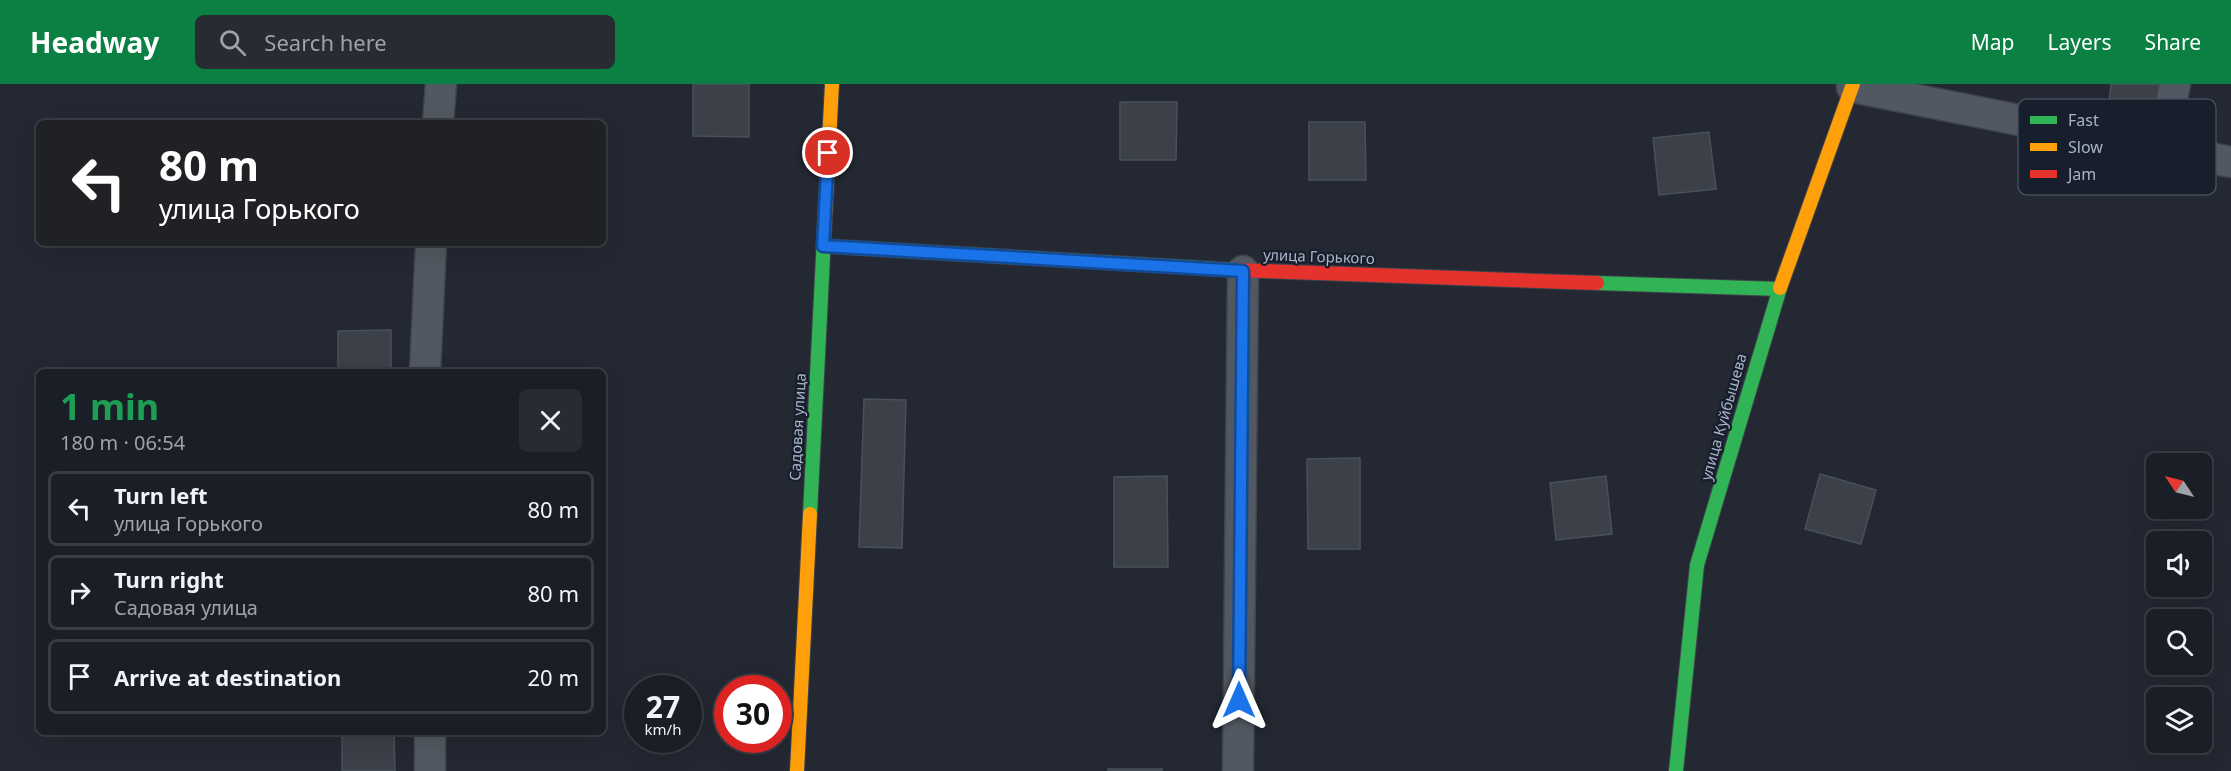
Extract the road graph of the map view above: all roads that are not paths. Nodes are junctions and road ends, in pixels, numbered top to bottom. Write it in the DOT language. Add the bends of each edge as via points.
graph roads {
  1 [pos="441,84"];
  2 [pos="832,84"];
  3 [pos="2175,84"];
  4 [pos="1853,85"];
  5 [pos="2172,99"];
  6 [pos="2018,119"];
  7 [pos="438,120"];
  8 [pos="2216,159"];
  9 [pos="2231,162"];
  10 [pos="431,246"];
  11 [pos="823,246"];
  12 [pos="1243,271"];
  13 [pos="1779,289"];
  14 [pos="425,369"];
  15 [pos="430,735"];
  16 [pos="430,771"];
  17 [pos="797,771"];
  18 [pos="1239,771"];
  19 [pos="1676,771"];
  1 -- 7 [label="street"];
  2 -- 11 [label="street, Садовая улица"];
  3 -- 5 [label="street"];
  4 -- 6 [label="street"];
  4 -- 13 [label="street, улица Куйбышева"];
  8 -- 9 [label="street"];
  10 -- 14 [label="street"];
  11 -- 12 [label="street, улица Горького"];
  11 -- 17 [label="street, Садовая улица"];
  12 -- 13 [label="street, улица Горького"];
  12 -- 18 [label="street"];
  13 -- 19 [label="street, улица Куйбышева" via="1697,565"];
  15 -- 16 [label="street"];
}
